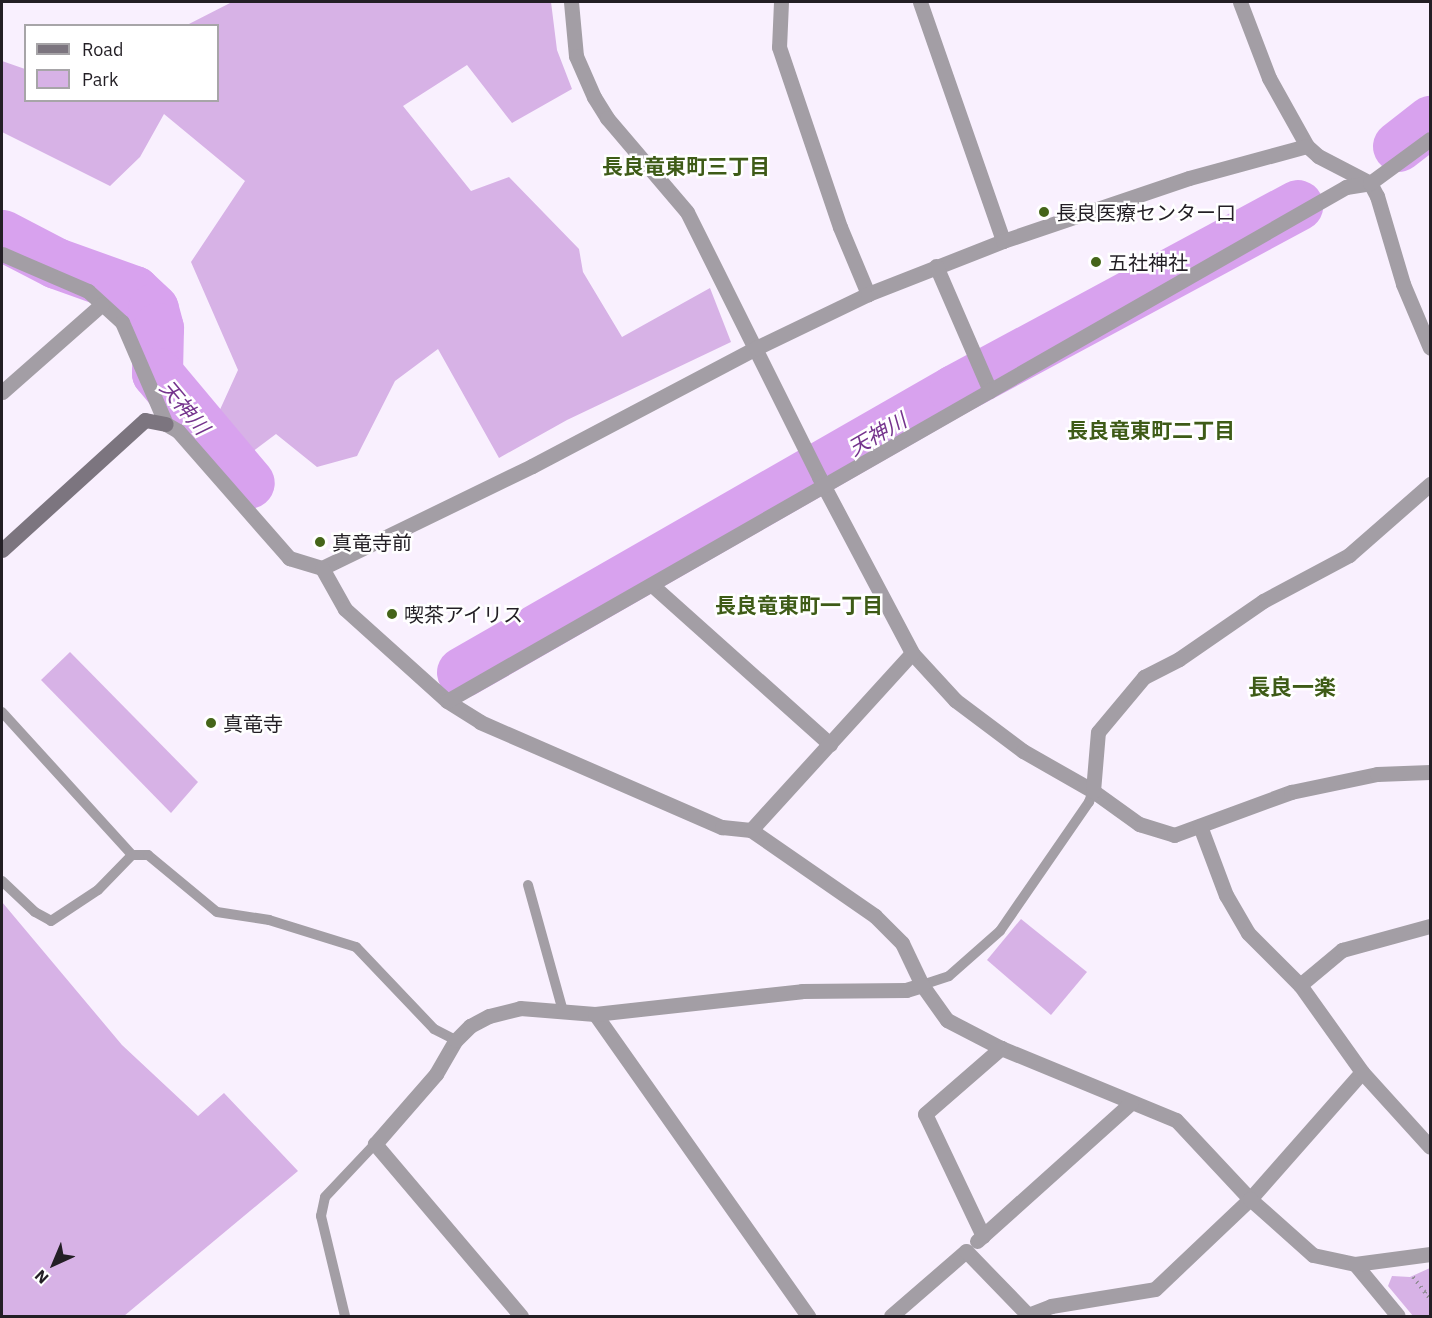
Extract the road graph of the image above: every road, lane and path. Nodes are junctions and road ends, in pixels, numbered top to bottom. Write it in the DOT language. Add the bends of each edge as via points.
graph roads {
  1 [pos="571,2"];
  2 [pos="781,2"];
  3 [pos="920,2"];
  4 [pos="1240,2"];
  5 [pos="1431,139"];
  6 [pos="1307,146"];
  7 [pos="1370,183"];
  8 [pos="1003,241"];
  9 [pos="2,254"];
  10 [pos="936,266"];
  11 [pos="868,294"];
  12 [pos="102,304"];
  13 [pos="756,348"];
  14 [pos="1431,348"];
  15 [pos="985,380"];
  16 [pos="2,392"];
  17 [pos="166,424"];
  18 [pos="818,476"];
  19 [pos="1431,484"];
  20 [pos="2,550"];
  21 [pos="322,568"];
  22 [pos="652,585"];
  23 [pos="912,653"];
  24 [pos="447,701"];
  25 [pos="2,712"];
  26 [pos="830,744"];
  27 [pos="1431,772"];
  28 [pos="1093,790"];
  29 [pos="1200,826"];
  30 [pos="751,830"];
  31 [pos="132,855"];
  32 [pos="2,880"];
  33 [pos="528,885"];
  34 [pos="1431,926"];
  35 [pos="922,985"];
  36 [pos="1300,985"];
  37 [pos="563,1011"];
  38 [pos="595,1014"];
  39 [pos="456,1040"];
  40 [pos="1001,1048"];
  41 [pos="1362,1072"];
  42 [pos="1131,1103"];
  43 [pos="375,1144"];
  44 [pos="1431,1147"];
  45 [pos="1250,1199"];
  46 [pos="983,1236"];
  47 [pos="966,1251"];
  48 [pos="1431,1254"];
  49 [pos="1355,1264"];
  50 [pos="1431,1290"];
  51 [pos="1431,1299"];
  52 [pos="1029,1316"];
  53 [pos="345,1317"];
  54 [pos="521,1317"];
  55 [pos="808,1317"];
  56 [pos="891,1317"];
  57 [pos="1398,1317"];
  1 -- 13 [label="street" via="576,56 594,97 607,118 687,212"];
  2 -- 11 [label="street" via="779,47 840,228"];
  3 -- 8 [label="street"];
  4 -- 6 [label="street" via="1269,78"];
  5 -- 7 [label="street"];
  6 -- 7 [label="street" via="1318,156"];
  6 -- 8 [label="street" via="1189,177"];
  7 -- 14 [label="street" via="1403,284"];
  7 -- 15 [label="street" via="1346,187"];
  8 -- 10 [label="street"];
  9 -- 12 [label="street" via="88,291"];
  10 -- 11 [label="street"];
  10 -- 15 [label="street"];
  11 -- 13 [label="street"];
  12 -- 16 [label="street"];
  12 -- 17 [label="street" via="122,322"];
  13 -- 18 [label="street"];
  13 -- 21 [label="street" via="532,466"];
  15 -- 18 [label="street"];
  17 -- 20 [label="street" via="145,420"];
  17 -- 21 [label="street" via="177,431 289,558"];
  18 -- 22 [label="street"];
  18 -- 23 [label="street"];
  19 -- 28 [label="street" via="1349,555 1263,601 1144,677 1098,732"];
  21 -- 24 [label="street" via="345,609"];
  22 -- 24 [label="street"];
  22 -- 26 [label="street"];
  23 -- 26 [label="street"];
  23 -- 28 [label="street" via="955,700 1023,751"];
  24 -- 30 [label="street" via="480,722 711,823"];
  25 -- 31 [label="lane"];
  26 -- 30 [label="street"];
  27 -- 29 [label="street" via="1377,774 1291,792"];
  28 -- 29 [label="street" via="1139,824 1174,835"];
  28 -- 35 [label="lane" via="1089,802 1000,931 949,976"];
  29 -- 36 [label="street" via="1226,895 1248,933"];
  30 -- 35 [label="street" via="874,915 902,943"];
  31 -- 32 [label="lane" via="98,890 51,921 35,912"];
  31 -- 39 [label="lane" via="148,855 217,912 269,920 356,947 434,1029"];
  33 -- 37 [label="lane"];
  34 -- 36 [label="street" via="1342,950"];
  35 -- 38 [label="street" via="906,990 802,991"];
  35 -- 40 [label="street" via="947,1020"];
  36 -- 41 [label="street"];
  37 -- 38 [label="street"];
  37 -- 39 [label="street" via="520,1008 489,1016"];
  38 -- 55 [label="street"];
  39 -- 43 [label="street" via="436,1074"];
  40 -- 42 [label="street"];
  40 -- 46 [label="street" via="925,1114"];
  41 -- 44 [label="street"];
  41 -- 45 [label="street"];
  42 -- 45 [label="street" via="1176,1120"];
  42 -- 46 [label="street"];
  43 -- 53 [label="lane" via="325,1197 321,1216"];
  43 -- 54 [label="street"];
  45 -- 49 [label="street" via="1313,1255"];
  45 -- 52 [label="street" via="1155,1289 1052,1306"];
  46 -- 47 [label="street"];
  47 -- 52 [label="street"];
  47 -- 56 [label="street"];
  48 -- 49 [label="street"];
  49 -- 57 [label="street"];
  50 -- 51 [label="path" via="1425,1292"];
}
